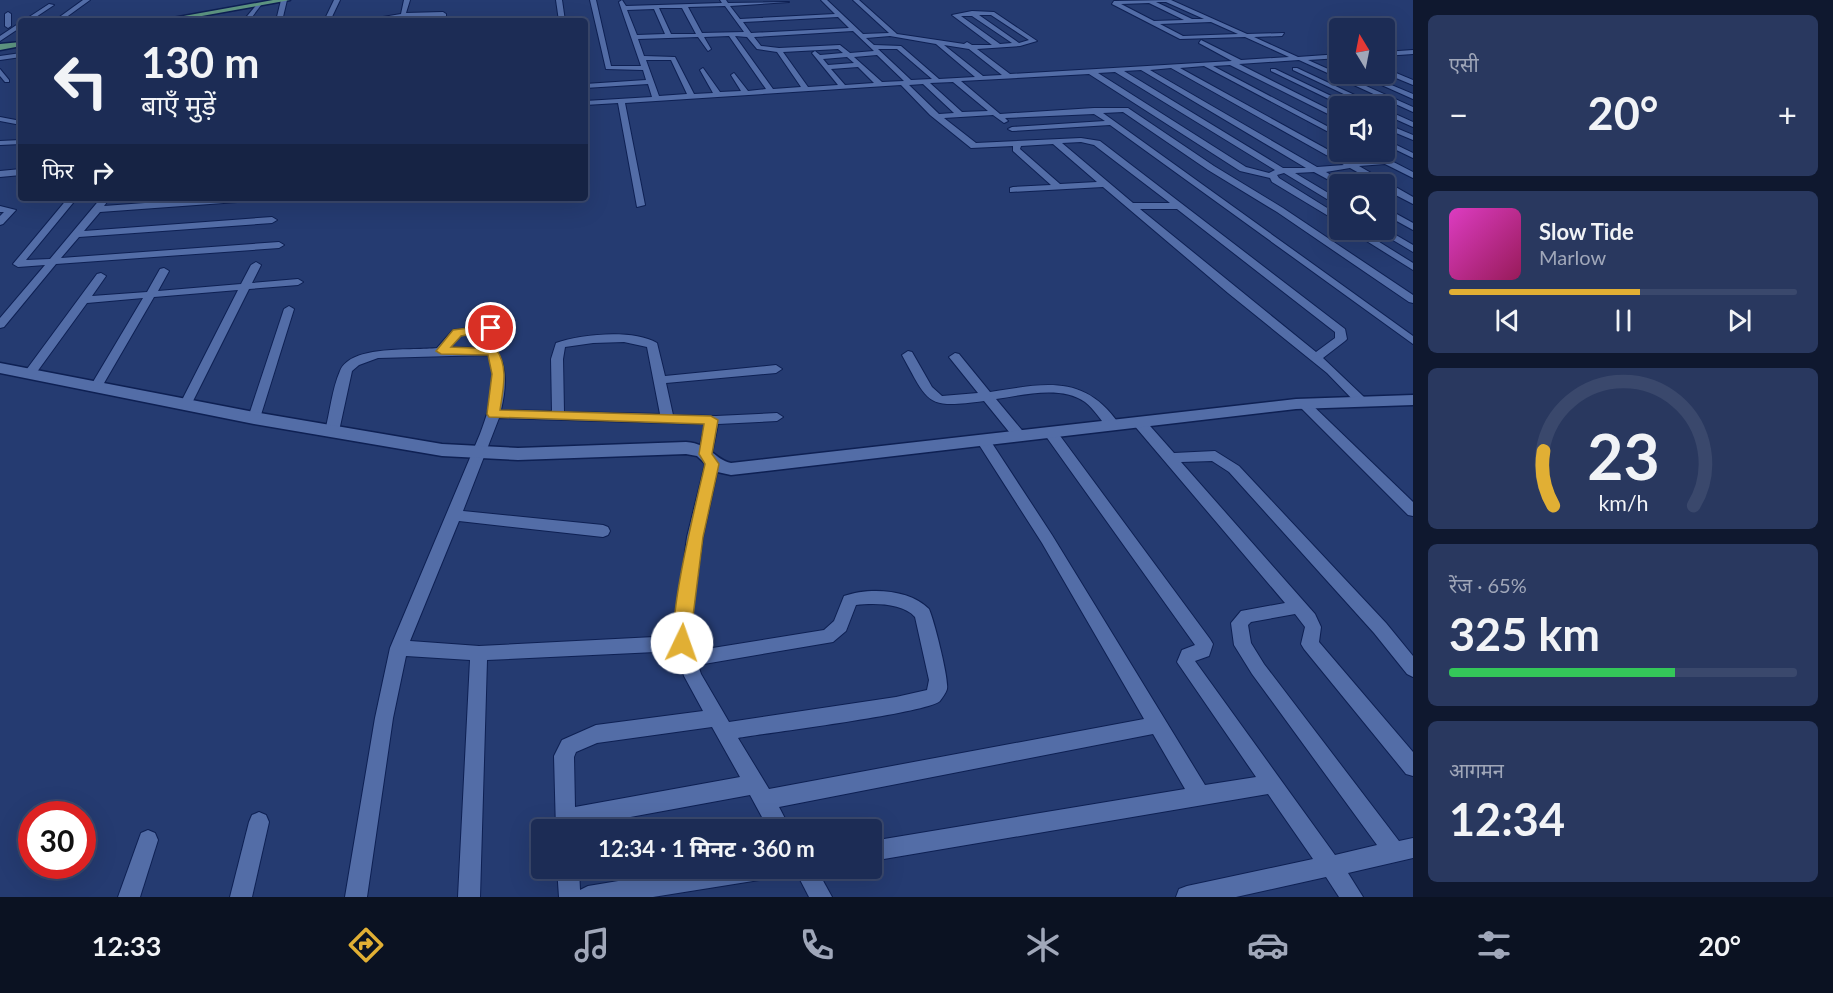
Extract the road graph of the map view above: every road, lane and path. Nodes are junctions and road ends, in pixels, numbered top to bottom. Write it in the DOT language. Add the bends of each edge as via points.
graph roads {
  1 [pos="87,0"];
  2 [pos="285,0"];
  3 [pos="337,0"];
  4 [pos="407,0"];
  5 [pos="559,0"];
  6 [pos="593,0"];
  7 [pos="648,0"];
  8 [pos="825,0"];
  9 [pos="856,0"];
  10 [pos="1166,0"];
  11 [pos="1149,1"];
  12 [pos="724,2"];
  13 [pos="786,2"];
  14 [pos="256,3"];
  15 [pos="623,3"];
  16 [pos="51,5"];
  17 [pos="684,6"];
  18 [pos="656,7"];
  19 [pos="802,9"];
  20 [pos="814,9"];
  21 [pos="790,10"];
  22 [pos="767,11"];
  23 [pos="743,12"];
  24 [pos="732,13"];
  25 [pos="972,13"];
  26 [pos="403,15"];
  27 [pos="840,15"];
  28 [pos="31,18"];
  29 [pos="61,18"];
  30 [pos="176,18"];
  31 [pos="248,18"];
  32 [pos="280,18"];
  33 [pos="328,18"];
  34 [pos="385,18"];
  35 [pos="413,18"];
  36 [pos="442,18"];
  37 [pos="562,18"];
  38 [pos="8,20"];
  39 [pos="18,20"];
  40 [pos="1215,20"];
  41 [pos="738,21"];
  42 [pos="1192,21"];
  43 [pos="18,23"];
  44 [pos="827,23"];
  45 [pos="1153,23"];
  46 [pos="18,26"];
  47 [pos="0,27"];
  48 [pos="742,27"];
  49 [pos="1230,27"];
  50 [pos="855,30"];
  51 [pos="1167,30"];
  52 [pos="700,34"];
  53 [pos="730,34"];
  54 [pos="747,34"];
  55 [pos="1282,34"];
  56 [pos="668,35"];
  57 [pos="892,35"];
  58 [pos="1247,35"];
  59 [pos="862,36"];
  60 [pos="634,37"];
  61 [pos="958,37"];
  62 [pos="0,39"];
  63 [pos="1201,42"];
  64 [pos="18,44"];
  65 [pos="939,44"];
  66 [pos="1017,44"];
  67 [pos="998,45"];
  68 [pos="0,47"];
  69 [pos="809,47"];
  70 [pos="872,47"];
  71 [pos="971,47"];
  72 [pos="708,49"];
  73 [pos="1300,49"];
  74 [pos="778,50"];
  75 [pos="1280,50"];
  76 [pos="1257,51"];
  77 [pos="1246,52"];
  78 [pos="1413,52"];
  79 [pos="879,53"];
  80 [pos="1223,53"];
  81 [pos="1395,53"];
  82 [pos="1400,53"];
  83 [pos="18,55"];
  84 [pos="850,55"];
  85 [pos="818,57"];
  86 [pos="1329,57"];
  87 [pos="1413,57"];
  88 [pos="0,58"];
  89 [pos="641,58"];
  90 [pos="1298,58"];
  91 [pos="1230,62"];
  92 [pos="1240,62"];
  93 [pos="1204,64"];
  94 [pos="860,65"];
  95 [pos="1172,66"];
  96 [pos="827,67"];
  97 [pos="1318,67"];
  98 [pos="644,68"];
  99 [pos="1142,68"];
  100 [pos="1115,69"];
  101 [pos="1295,69"];
  102 [pos="703,70"];
  103 [pos="1274,70"];
  104 [pos="0,71"];
  105 [pos="1090,71"];
  106 [pos="1248,72"];
  107 [pos="734,75"];
  108 [pos="1395,75"];
  109 [pos="1008,76"];
  110 [pos="981,78"];
  111 [pos="955,80"];
  112 [pos="7,81"];
  113 [pos="938,81"];
  114 [pos="649,82"];
  115 [pos="925,82"];
  116 [pos="1413,82"];
  117 [pos="907,83"];
  118 [pos="1383,84"];
  119 [pos="880,85"];
  120 [pos="588,86"];
  121 [pos="1173,86"];
  122 [pos="843,87"];
  123 [pos="1146,88"];
  124 [pos="806,89"];
  125 [pos="1120,90"];
  126 [pos="771,91"];
  127 [pos="745,92"];
  128 [pos="717,94"];
  129 [pos="691,96"];
  130 [pos="1353,96"];
  131 [pos="1329,97"];
  132 [pos="1413,97"];
  133 [pos="656,98"];
  134 [pos="621,101"];
  135 [pos="588,103"];
  136 [pos="1094,110"];
  137 [pos="1413,110"];
  138 [pos="1329,112"];
  139 [pos="995,114"];
  140 [pos="960,115"];
  141 [pos="939,116"];
  142 [pos="1395,116"];
  143 [pos="0,119"];
  144 [pos="1413,119"];
  145 [pos="1403,120"];
  146 [pos="1395,121"];
  147 [pos="1112,123"];
  148 [pos="18,124"];
  149 [pos="18,125"];
  150 [pos="1413,125"];
  151 [pos="0,128"];
  152 [pos="1012,129"];
  153 [pos="1395,129"];
  154 [pos="1329,130"];
  155 [pos="1413,138"];
  156 [pos="1054,141"];
  157 [pos="18,142"];
  158 [pos="0,143"];
  159 [pos="1029,143"];
  160 [pos="1018,144"];
  161 [pos="1395,147"];
  162 [pos="1413,156"];
  163 [pos="1380,162"];
  164 [pos="1390,162"];
  165 [pos="1350,166"];
  166 [pos="1315,170"];
  167 [pos="1284,171"];
  168 [pos="18,172"];
  169 [pos="0,174"];
  170 [pos="1364,174"];
  171 [pos="1413,175"];
  172 [pos="1272,176"];
  173 [pos="1329,178"];
  174 [pos="1107,184"];
  175 [pos="1058,188"];
  176 [pos="1013,190"];
  177 [pos="1395,191"];
  178 [pos="1329,198"];
  179 [pos="70,201"];
  180 [pos="104,201"];
  181 [pos="210,201"];
  182 [pos="1413,201"];
  183 [pos="640,205"];
  184 [pos="1133,206"];
  185 [pos="1181,206"];
  186 [pos="97,209"];
  187 [pos="0,210"];
  188 [pos="1329,213"];
  189 [pos="1395,216"];
  190 [pos="272,220"];
  191 [pos="0,222"];
  192 [pos="1413,227"];
  193 [pos="76,234"];
  194 [pos="1395,238"];
  195 [pos="1370,240"];
  196 [pos="279,245"];
  197 [pos="1413,249"];
  198 [pos="1413,256"];
  199 [pos="1398,258"];
  200 [pos="52,263"];
  201 [pos="256,265"];
  202 [pos="1413,267"];
  203 [pos="164,272"];
  204 [pos="101,276"];
  205 [pos="298,282"];
  206 [pos="246,286"];
  207 [pos="149,294"];
  208 [pos="84,300"];
  209 [pos="1413,300"];
  210 [pos="289,309"];
  211 [pos="0,325"];
  212 [pos="491,328"];
  213 [pos="1413,341"];
  214 [pos="441,351"];
  215 [pos="908,355"];
  216 [pos="956,357"];
  217 [pos="1316,357"];
  218 [pos="0,368"];
  219 [pos="776,369"];
  220 [pos="30,373"];
  221 [pos="661,380"];
  222 [pos="96,387"];
  223 [pos="989,397"];
  224 [pos="1360,400"];
  225 [pos="1413,400"];
  226 [pos="1303,403"];
  227 [pos="186,404"];
  228 [pos="493,414"];
  229 [pos="558,416"];
  230 [pos="777,417"];
  231 [pos="254,418"];
  232 [pos="668,419"];
  233 [pos="711,420"];
  234 [pos="1138,421"];
  235 [pos="1112,424"];
  236 [pos="332,431"];
  237 [pos="1050,432"];
  238 [pos="1019,435"];
  239 [pos="983,440"];
  240 [pos="478,453"];
  241 [pos="1171,458"];
  242 [pos="709,459"];
  243 [pos="1413,511"];
  244 [pos="453,515"];
  245 [pos="603,531"];
  246 [pos="1299,607"];
  247 [pos="399,648"];
  248 [pos="685,651"];
  249 [pos="478,653"];
  250 [pos="1413,669"];
  251 [pos="721,724"];
  252 [pos="1157,725"];
  253 [pos="1413,767"];
  254 [pos="1272,784"];
  255 [pos="760,792"];
  256 [pos="1200,795"];
  257 [pos="566,819"];
  258 [pos="596,819"];
  259 [pos="775,819"];
  260 [pos="259,822"];
  261 [pos="148,840"];
  262 [pos="882,849"];
  263 [pos="1404,850"];
  264 [pos="1330,866"];
  265 [pos="569,879"];
  266 [pos="698,879"];
  267 [pos="810,879"];
  268 [pos="1243,891"];
  269 [pos="129,897"];
  270 [pos="240,897"];
  271 [pos="356,897"];
  272 [pos="469,897"];
  273 [pos="570,897"];
  274 [pos="588,897"];
  275 [pos="821,897"];
  276 [pos="1186,897"];
  277 [pos="1352,897"];
  1 -- 29 [label="street"];
  2 -- 14 [label="main road"];
  2 -- 32 [label="street"];
  3 -- 33 [label="street"];
  4 -- 26 [label="street"];
  5 -- 37 [label="street"];
  6 -- 98 [label="street" via="608,68"];
  7 -- 15 [label="street"];
  8 -- 27 [label="street"];
  9 -- 57 [label="street"];
  10 -- 11 [label="street"];
  10 -- 40 [label="street"];
  11 -- 42 [label="street"];
  11 -- 45 [label="street" via="1114,4"];
  12 -- 13 [label="street"];
  12 -- 17 [label="street"];
  12 -- 24 [label="street"];
  14 -- 30 [label="main road"];
  14 -- 31 [label="street"];
  15 -- 18 [label="street"];
  15 -- 60 [label="street"];
  16 -- 28 [label="street"];
  17 -- 18 [label="street"];
  17 -- 52 [label="street"];
  18 -- 56 [label="street"];
  19 -- 20 [label="street"];
  21 -- 22 [label="street"];
  23 -- 24 [label="street"];
  24 -- 41 [label="street"];
  25 -- 66 [label="street"];
  25 -- 66 [label="street" via="992,13 1034,42"];
  25 -- 67 [label="street" via="955,15"];
  26 -- 34 [label="street"];
  26 -- 35 [label="street"];
  27 -- 41 [label="street"];
  27 -- 50 [label="street"];
  35 -- 36 [label="street" via="443,14"];
  38 -- 39 [label="street"];
  38 -- 43 [label="street"];
  38 -- 47 [label="street"];
  40 -- 42 [label="street"];
  40 -- 49 [label="street"];
  41 -- 48 [label="street"];
  42 -- 45 [label="street"];
  44 -- 48 [label="street"];
  45 -- 51 [label="street"];
  46 -- 62 [label="street"];
  48 -- 54 [label="street"];
  49 -- 51 [label="street"];
  49 -- 58 [label="street"];
  50 -- 54 [label="street"];
  50 -- 59 [label="street"];
  51 -- 58 [label="street" via="1184,38"];
  52 -- 53 [label="street"];
  52 -- 56 [label="street"];
  52 -- 72 [label="street"];
  53 -- 54 [label="street"];
  53 -- 126 [label="street"];
  54 -- 74 [label="street" via="759,48"];
  55 -- 58 [label="street"];
  56 -- 60 [label="street"];
  57 -- 59 [label="street"];
  57 -- 65 [label="street"];
  58 -- 75 [label="street"];
  59 -- 70 [label="street"];
  60 -- 89 [label="street"];
  61 -- 71 [label="street"];
  63 -- 80 [label="street"];
  64 -- 68 [label="main road"];
  65 -- 71 [label="street"];
  65 -- 110 [label="street"];
  66 -- 67 [label="street"];
  67 -- 71 [label="street"];
  69 -- 74 [label="street"];
  69 -- 84 [label="street" via="836,46"];
  69 -- 85 [label="street"];
  70 -- 79 [label="street"];
  70 -- 113 [label="street" via="899,47"];
  71 -- 109 [label="street"];
  73 -- 75 [label="street"];
  74 -- 124 [label="street"];
  75 -- 76 [label="street"];
  75 -- 90 [label="street"];
  77 -- 80 [label="street"];
  78 -- 82 [label="street"];
  79 -- 84 [label="street"];
  79 -- 117 [label="street"];
  80 -- 92 [label="street"];
  81 -- 82 [label="street"];
  82 -- 87 [label="street"];
  83 -- 88 [label="street"];
  84 -- 85 [label="street"];
  84 -- 94 [label="street"];
  85 -- 96 [label="street"];
  86 -- 90 [label="street"];
  89 -- 98 [label="street"];
  89 -- 129 [label="street" via="674,58"];
  90 -- 92 [label="street"];
  90 -- 97 [label="street"];
  91 -- 92 [label="street"];
  91 -- 93 [label="street"];
  91 -- 106 [label="street"];
  93 -- 95 [label="street"];
  93 -- 154 [label="street"];
  94 -- 96 [label="street"];
  94 -- 119 [label="street"];
  95 -- 99 [label="street"];
  95 -- 165 [label="street"];
  96 -- 122 [label="street"];
  97 -- 101 [label="street"];
  97 -- 137 [label="street"];
  98 -- 114 [label="street"];
  99 -- 100 [label="street"];
  99 -- 121 [label="street"];
  100 -- 105 [label="street"];
  100 -- 123 [label="street"];
  101 -- 103 [label="street"];
  101 -- 130 [label="street"];
  102 -- 128 [label="street"];
  103 -- 106 [label="street"];
  103 -- 131 [label="street"];
  104 -- 112 [label="street"];
  105 -- 109 [label="street"];
  105 -- 125 [label="street"];
  106 -- 138 [label="street"];
  107 -- 127 [label="street"];
  108 -- 116 [label="street"];
  109 -- 110 [label="street"];
  110 -- 111 [label="street"];
  111 -- 113 [label="street"];
  111 -- 139 [label="street"];
  113 -- 115 [label="street"];
  114 -- 120 [label="street"];
  114 -- 133 [label="street"];
  115 -- 117 [label="street"];
  115 -- 140 [label="street"];
  117 -- 119 [label="street"];
  117 -- 141 [label="street"];
  118 -- 132 [label="street"];
  119 -- 122 [label="street"];
  121 -- 123 [label="street"];
  121 -- 166 [label="street"];
  122 -- 124 [label="street"];
  123 -- 125 [label="street"];
  123 -- 167 [label="street"];
  124 -- 126 [label="street"];
  125 -- 172 [label="street" via="1243,170"];
  126 -- 127 [label="street"];
  127 -- 128 [label="street"];
  128 -- 129 [label="street"];
  129 -- 133 [label="street"];
  133 -- 134 [label="street"];
  134 -- 135 [label="street"];
  134 -- 183 [label="street"];
  136 -- 139 [label="street"];
  136 -- 147 [label="street"];
  136 -- 209 [label="street" via="1125,110"];
  139 -- 140 [label="street"];
  139 -- 152 [label="street"];
  140 -- 141 [label="street"];
  141 -- 160 [label="street" via="974,146"];
  142 -- 145 [label="street"];
  143 -- 148 [label="street"];
  144 -- 145 [label="street"];
  145 -- 146 [label="street"];
  145 -- 150 [label="street"];
  147 -- 152 [label="street"];
  147 -- 213 [label="street"];
  149 -- 151 [label="street"];
  152 -- 159 [label="street"];
  153 -- 155 [label="street"];
  156 -- 159 [label="street"];
  156 -- 174 [label="street"];
  156 -- 185 [label="street" via="1097,143"];
  157 -- 158 [label="street"];
  159 -- 160 [label="street"];
  160 -- 175 [label="street" via="1016,149"];
  161 -- 162 [label="street"];
  163 -- 165 [label="street"];
  164 -- 171 [label="street"];
  165 -- 166 [label="street"];
  165 -- 170 [label="street"];
  166 -- 167 [label="street"];
  166 -- 173 [label="street"];
  167 -- 172 [label="street"];
  167 -- 178 [label="street"];
  168 -- 169 [label="street"];
  172 -- 188 [label="street"];
  174 -- 175 [label="street"];
  174 -- 184 [label="street"];
  175 -- 176 [label="street"];
  177 -- 182 [label="street"];
  179 -- 200 [label="street" via="17,261 22,265"];
  180 -- 186 [label="street"];
  181 -- 186 [label="street"];
  184 -- 185 [label="street"];
  184 -- 217 [label="street"];
  185 -- 217 [label="street" via="1341,331 1341,339"];
  186 -- 193 [label="street"];
  187 -- 191 [label="street" via="11,210"];
  189 -- 192 [label="street"];
  190 -- 193 [label="street"];
  193 -- 200 [label="street"];
  194 -- 197 [label="street"];
  195 -- 199 [label="street"];
  196 -- 200 [label="street"];
  198 -- 199 [label="street"];
  199 -- 202 [label="street"];
  200 -- 211 [label="street"];
  201 -- 206 [label="street"];
  203 -- 207 [label="street"];
  204 -- 208 [label="street"];
  205 -- 206 [label="street"];
  206 -- 207 [label="street"];
  206 -- 227 [label="street"];
  207 -- 208 [label="street"];
  207 -- 222 [label="street"];
  208 -- 220 [label="street"];
  210 -- 231 [label="street"];
  212 -- 214 [label="street" via="457,333"];
  214 -- 228 [label="street" via="492,351 498,374"];
  214 -- 236 [label="street" via="369,357 351,363"];
  215 -- 223 [label="street" via="927,390 939,400"];
  216 -- 223 [label="street"];
  217 -- 224 [label="street"];
  218 -- 220 [label="street"];
  219 -- 221 [label="street"];
  220 -- 222 [label="street"];
  221 -- 229 [label="street" via="650,341 564,342 557,359"];
  221 -- 232 [label="street"];
  222 -- 227 [label="street"];
  223 -- 235 [label="street" via="1072,391 1093,402"];
  223 -- 238 [label="street"];
  224 -- 225 [label="street"];
  224 -- 226 [label="street"];
  226 -- 234 [label="street"];
  226 -- 243 [label="street"];
  227 -- 231 [label="street"];
  228 -- 229 [label="street"];
  228 -- 240 [label="street"];
  229 -- 232 [label="street"];
  230 -- 233 [label="street"];
  231 -- 236 [label="street"];
  232 -- 233 [label="street"];
  233 -- 242 [label="street"];
  234 -- 235 [label="street"];
  234 -- 241 [label="street"];
  235 -- 237 [label="street"];
  236 -- 240 [label="street"];
  237 -- 238 [label="street"];
  237 -- 254 [label="street" via="1204,644 1203,651 1188,655 1186,662"];
  238 -- 239 [label="street"];
  239 -- 242 [label="street" via="749,469 731,470"];
  239 -- 252 [label="street" via="1047,539"];
  240 -- 242 [label="street" via="668,447 693,448"];
  240 -- 244 [label="street"];
  241 -- 246 [label="street"];
  241 -- 250 [label="street" via="1215,456 1234,469"];
  242 -- 248 [label="street" via="682,628"];
  244 -- 245 [label="street"];
  244 -- 247 [label="street"];
  246 -- 253 [label="street" via="1313,627 1310,644"];
  246 -- 263 [label="street" via="1247,616 1239,623 1243,645 1258,669"];
  247 -- 249 [label="street"];
  247 -- 271 [label="street"];
  248 -- 249 [label="street"];
  248 -- 251 [label="street" via="693,676"];
  248 -- 251 [label="street" via="827,637 837,632 850,601 858,598 904,601 915,605 922,614 938,680 932,697 896,705"];
  249 -- 272 [label="street"];
  251 -- 255 [label="street"];
  251 -- 257 [label="street" via="596,734 569,746 564,756"];
  252 -- 255 [label="street"];
  252 -- 256 [label="street"];
  254 -- 256 [label="street"];
  254 -- 264 [label="street"];
  255 -- 258 [label="street"];
  255 -- 259 [label="street"];
  256 -- 262 [label="street"];
  260 -- 270 [label="street"];
  261 -- 269 [label="street"];
  263 -- 264 [label="street"];
  264 -- 268 [label="street"];
  264 -- 277 [label="street"];
  265 -- 273 [label="street"];
  266 -- 274 [label="street"];
  267 -- 275 [label="street"];
  268 -- 276 [label="street"];
}
